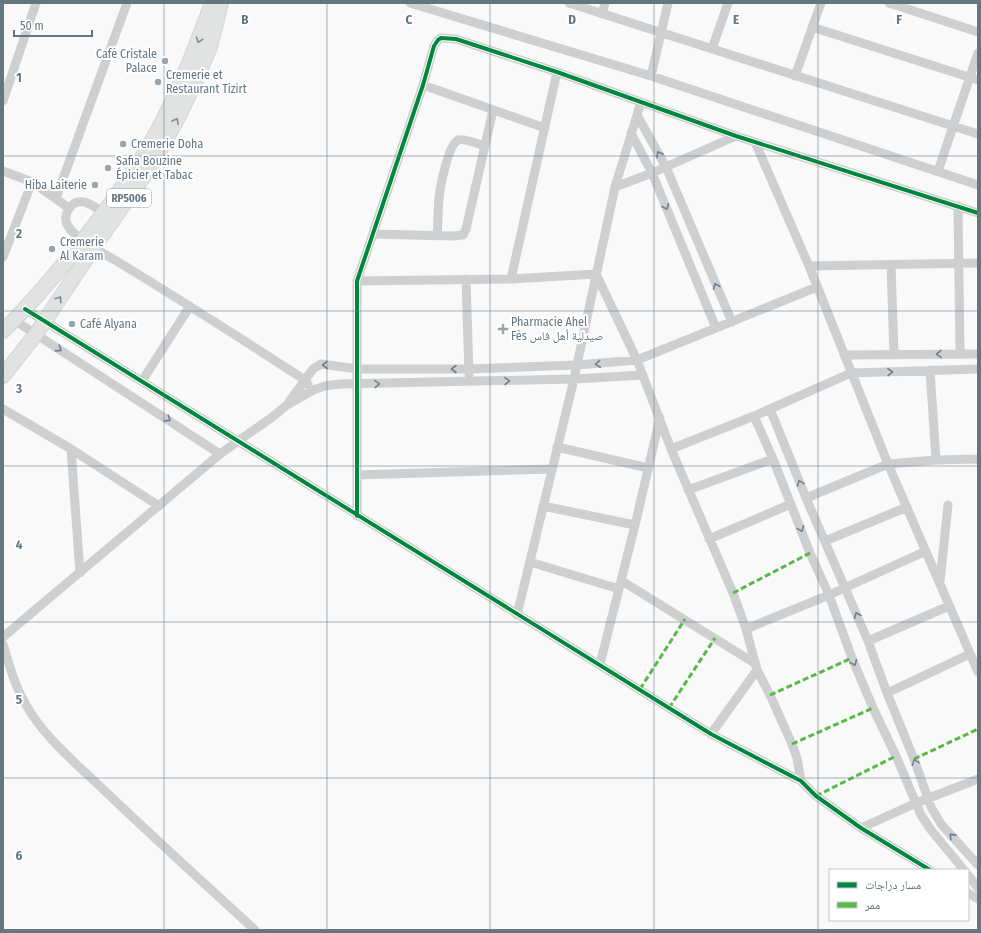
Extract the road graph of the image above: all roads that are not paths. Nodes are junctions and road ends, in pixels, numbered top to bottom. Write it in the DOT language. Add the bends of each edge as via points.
graph roads {
  1 [pos="36,3"];
  2 [pos="127,3"];
  3 [pos="212,3"];
  4 [pos="221,3"];
  5 [pos="410,3"];
  6 [pos="569,3"];
  7 [pos="605,3"];
  8 [pos="668,3"];
  9 [pos="728,3"];
  10 [pos="821,3"];
  11 [pos="889,3"];
  12 [pos="602,14"];
  13 [pos="812,27"];
  14 [pos="978,32"];
  15 [pos="661,33"];
  16 [pos="712,49"];
  17 [pos="978,53"];
  18 [pos="557,72"];
  19 [pos="651,76"];
  20 [pos="795,76"];
  21 [pos="974,79"];
  22 [pos="422,85"];
  23 [pos="3,101"];
  24 [pos="641,102"];
  25 [pos="493,110"];
  26 [pos="637,115"];
  27 [pos="953,126"];
  28 [pos="545,128"];
  29 [pos="632,134"];
  30 [pos="978,134"];
  31 [pos="736,136"];
  32 [pos="756,142"];
  33 [pos="485,146"];
  34 [pos="666,167"];
  35 [pos="3,171"];
  36 [pos="938,171"];
  37 [pos="652,173"];
  38 [pos="32,182"];
  39 [pos="978,185"];
  40 [pos="615,187"];
  41 [pos="56,198"];
  42 [pos="958,206"];
  43 [pos="69,208"];
  44 [pos="978,213"];
  45 [pos="108,217"];
  46 [pos="373,234"];
  47 [pos="437,236"];
  48 [pos="88,244"];
  49 [pos="3,257"];
  50 [pos="978,264"];
  51 [pos="891,265"];
  52 [pos="958,265"];
  53 [pos="809,266"];
  54 [pos="596,274"];
  55 [pos="511,278"];
  56 [pos="466,279"];
  57 [pos="357,281"];
  58 [pos="817,287"];
  59 [pos="190,306"];
  60 [pos="25,309"];
  61 [pos="14,320"];
  62 [pos="44,321"];
  63 [pos="732,322"];
  64 [pos="716,328"];
  65 [pos="3,330"];
  66 [pos="36,334"];
  67 [pos="960,354"];
  68 [pos="978,354"];
  69 [pos="844,355"];
  70 [pos="894,355"];
  71 [pos="637,360"];
  72 [pos="577,365"];
  73 [pos="358,369"];
  74 [pos="469,369"];
  75 [pos="978,369"];
  76 [pos="930,370"];
  77 [pos="851,373"];
  78 [pos="643,375"];
  79 [pos="3,376"];
  80 [pos="574,379"];
  81 [pos="305,380"];
  82 [pos="142,381"];
  83 [pos="469,382"];
  84 [pos="357,384"];
  85 [pos="313,390"];
  86 [pos="287,405"];
  87 [pos="3,409"];
  88 [pos="770,409"];
  89 [pos="754,416"];
  90 [pos="660,418"];
  91 [pos="238,442"];
  92 [pos="557,448"];
  93 [pos="671,449"];
  94 [pos="71,450"];
  95 [pos="220,454"];
  96 [pos="773,459"];
  97 [pos="978,459"];
  98 [pos="936,460"];
  99 [pos="888,464"];
  100 [pos="648,468"];
  101 [pos="552,469"];
  102 [pos="357,475"];
  103 [pos="688,490"];
  104 [pos="806,498"];
  105 [pos="791,504"];
  106 [pos="948,505"];
  107 [pos="159,506"];
  108 [pos="543,506"];
  109 [pos="907,507"];
  110 [pos="357,516"];
  111 [pos="635,525"];
  112 [pos="709,538"];
  113 [pos="825,541"];
  114 [pos="926,551"];
  115 [pos="530,562"];
  116 [pos="80,573"];
  117 [pos="939,582"];
  118 [pos="620,585"];
  119 [pos="845,588"];
  120 [pos="829,595"];
  121 [pos="950,606"];
  122 [pos="517,615"];
  123 [pos="746,629"];
  124 [pos="3,637"];
  125 [pos="868,641"];
  126 [pos="3,644"];
  127 [pos="970,654"];
  128 [pos="600,664"];
  129 [pos="757,667"];
  130 [pos="978,672"];
  131 [pos="886,693"];
  132 [pos="712,734"];
  133 [pos="978,779"];
  134 [pos="801,781"];
  135 [pos="927,799"];
  136 [pos="916,803"];
  137 [pos="860,828"];
  138 [pos="978,865"];
  139 [pos="928,869"];
  140 [pos="963,869"];
  141 [pos="969,876"];
  142 [pos="978,888"];
  143 [pos="969,893"];
  144 [pos="978,899"];
  145 [pos="255,930"];
  1 -- 23 [label="street"];
  2 -- 41 [label="street"];
  3 -- 45 [label="main road, RP5006, one-way" via="184,78"];
  45 -- 4 [label="main road, RP5006, one-way" via="151,166 180,114 208,52"];
  5 -- 19 [label="street"];
  6 -- 12 [label="street"];
  7 -- 12 [label="street"];
  8 -- 15 [label="street"];
  9 -- 16 [label="street"];
  10 -- 13 [label="street"];
  11 -- 14 [label="street"];
  12 -- 15 [label="street"];
  13 -- 20 [label="street"];
  13 -- 21 [label="street"];
  15 -- 16 [label="street"];
  15 -- 19 [label="street"];
  16 -- 20 [label="street"];
  17 -- 21 [label="street"];
  18 -- 22 [label="street" via="456,39 442,37 434,46"];
  18 -- 24 [label="street"];
  18 -- 28 [label="street"];
  19 -- 36 [label="street"];
  20 -- 27 [label="street"];
  21 -- 27 [label="street"];
  22 -- 25 [label="street"];
  22 -- 46 [label="street"];
  24 -- 26 [label="street"];
  24 -- 31 [label="street"];
  25 -- 28 [label="street"];
  25 -- 33 [label="street"];
  26 -- 29 [label="street"];
  34 -- 26 [label="street, one-way"];
  27 -- 30 [label="street"];
  27 -- 36 [label="street"];
  28 -- 55 [label="street"];
  29 -- 37 [label="street"];
  29 -- 40 [label="street"];
  31 -- 32 [label="street"];
  31 -- 34 [label="street"];
  32 -- 42 [label="street"];
  32 -- 53 [label="street"];
  33 -- 47 [label="street" via="464,232 461,236"];
  33 -- 47 [label="street" via="461,140 454,145 440,188"];
  34 -- 37 [label="street"];
  63 -- 34 [label="street, one-way"];
  35 -- 38 [label="street"];
  36 -- 39 [label="street"];
  37 -- 40 [label="street"];
  37 -- 64 [label="street, one-way"];
  38 -- 41 [label="street"];
  38 -- 49 [label="street"];
  40 -- 54 [label="street"];
  41 -- 43 [label="street"];
  42 -- 44 [label="street"];
  42 -- 52 [label="street"];
  43 -- 45 [label="street" via="73,204 89,203"];
  43 -- 48 [label="street" via="66,223 72,232"];
  45 -- 48 [label="main road, RP5006"];
  46 -- 47 [label="street"];
  46 -- 57 [label="street"];
  48 -- 59 [label="street"];
  48 -- 60 [label="main road, RP5006" via="73,254"];
  62 -- 48 [label="main road, RP5006, one-way"];
  50 -- 52 [label="street"];
  51 -- 52 [label="street"];
  51 -- 53 [label="street"];
  51 -- 70 [label="street"];
  52 -- 67 [label="street"];
  53 -- 58 [label="street"];
  54 -- 55 [label="street"];
  54 -- 71 [label="street"];
  54 -- 72 [label="street"];
  55 -- 56 [label="street"];
  56 -- 57 [label="street"];
  56 -- 74 [label="street"];
  57 -- 73 [label="street"];
  58 -- 63 [label="street"];
  58 -- 69 [label="street"];
  59 -- 81 [label="street"];
  59 -- 82 [label="street"];
  60 -- 61 [label="main road, RP5006"];
  60 -- 62 [label="street"];
  61 -- 65 [label="main road, RP5006"];
  61 -- 66 [label="street"];
  62 -- 66 [label="main road, RP5006"];
  62 -- 82 [label="street"];
  63 -- 64 [label="street"];
  64 -- 71 [label="street"];
  66 -- 79 [label="main road, RP5006"];
  66 -- 95 [label="street, one-way"];
  67 -- 68 [label="street"];
  67 -- 70 [label="street, one-way"];
  69 -- 70 [label="street"];
  69 -- 77 [label="street"];
  71 -- 72 [label="street, one-way"];
  71 -- 78 [label="street"];
  72 -- 74 [label="street"];
  72 -- 80 [label="street"];
  74 -- 73 [label="street, one-way"];
  73 -- 81 [label="street, one-way" via="320,364"];
  73 -- 84 [label="street"];
  74 -- 83 [label="street"];
  75 -- 76 [label="street"];
  77 -- 76 [label="street, one-way"];
  76 -- 98 [label="street"];
  77 -- 88 [label="street"];
  77 -- 99 [label="street"];
  78 -- 80 [label="street"];
  78 -- 90 [label="street"];
  83 -- 80 [label="street, one-way"];
  80 -- 92 [label="street"];
  81 -- 85 [label="street"];
  81 -- 86 [label="street"];
  82 -- 91 [label="street"];
  84 -- 83 [label="street, one-way"];
  84 -- 85 [label="street" via="325,386"];
  84 -- 102 [label="street"];
  85 -- 86 [label="street"];
  86 -- 91 [label="street"];
  87 -- 94 [label="street"];
  88 -- 89 [label="street"];
  104 -- 88 [label="street, one-way"];
  89 -- 93 [label="street"];
  89 -- 96 [label="street"];
  90 -- 93 [label="street"];
  90 -- 100 [label="street"];
  91 -- 95 [label="street"];
  91 -- 110 [label="street"];
  92 -- 100 [label="street"];
  92 -- 101 [label="street"];
  93 -- 103 [label="street"];
  94 -- 107 [label="street"];
  94 -- 116 [label="street"];
  95 -- 107 [label="street"];
  96 -- 103 [label="street"];
  96 -- 105 [label="street"];
  97 -- 98 [label="street"];
  98 -- 99 [label="street"];
  99 -- 104 [label="street"];
  99 -- 109 [label="street"];
  100 -- 111 [label="street"];
  101 -- 102 [label="street"];
  101 -- 108 [label="street"];
  102 -- 110 [label="street"];
  103 -- 112 [label="street"];
  104 -- 113 [label="street"];
  105 -- 112 [label="street"];
  105 -- 120 [label="street, one-way"];
  106 -- 117 [label="street"];
  107 -- 116 [label="street"];
  108 -- 111 [label="street"];
  108 -- 115 [label="street"];
  109 -- 113 [label="street"];
  109 -- 114 [label="street"];
  110 -- 122 [label="street"];
  111 -- 118 [label="street"];
  112 -- 123 [label="street"];
  113 -- 119 [label="street"];
  114 -- 117 [label="street"];
  114 -- 119 [label="street"];
  115 -- 118 [label="street"];
  115 -- 122 [label="street"];
  116 -- 124 [label="street"];
  117 -- 121 [label="street"];
  118 -- 128 [label="street"];
  118 -- 129 [label="street"];
  119 -- 120 [label="street"];
  125 -- 119 [label="street, one-way"];
  120 -- 123 [label="street"];
  120 -- 136 [label="street, one-way" via="852,658"];
  121 -- 125 [label="street"];
  121 -- 127 [label="street"];
  122 -- 128 [label="street"];
  123 -- 129 [label="street"];
  125 -- 131 [label="street"];
  126 -- 145 [label="street" via="25,704 45,731 74,762"];
  127 -- 130 [label="street"];
  127 -- 131 [label="street"];
  128 -- 132 [label="street"];
  129 -- 132 [label="street"];
  129 -- 134 [label="street" via="792,744"];
  135 -- 131 [label="street, one-way" via="914,759"];
  132 -- 134 [label="street"];
  133 -- 135 [label="street"];
  134 -- 137 [label="street" via="816,796"];
  135 -- 136 [label="street"];
  138 -- 135 [label="street, one-way" via="941,824"];
  136 -- 137 [label="street"];
  136 -- 140 [label="street" via="925,822"];
  137 -- 139 [label="street"];
  141 -- 142 [label="street"];
  143 -- 144 [label="street"];
}
